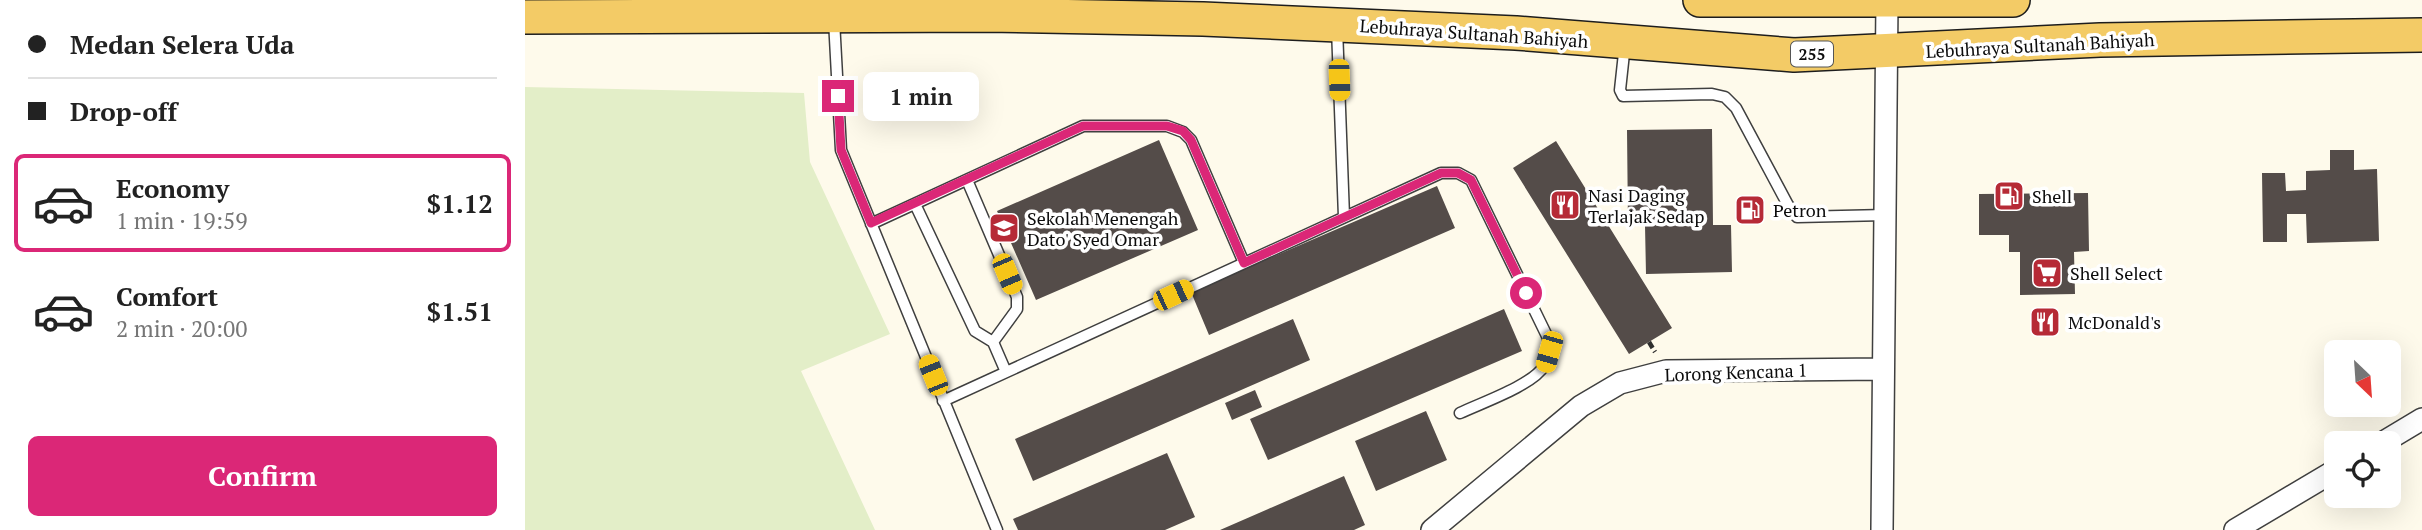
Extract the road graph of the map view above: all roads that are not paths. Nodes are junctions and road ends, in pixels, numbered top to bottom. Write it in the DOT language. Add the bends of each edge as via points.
graph roads {
  1 [pos="1700,0"];
  2 [pos="2013,0"];
  3 [pos="1753,1"];
  4 [pos="1887,1"];
  5 [pos="834,8"];
  6 [pos="525,17"];
  7 [pos="1337,25"];
  8 [pos="2422,34"];
  9 [pos="1625,44"];
  10 [pos="1886,52"];
  11 [pos="967,180"];
  12 [pos="915,204"];
  13 [pos="1886,215"];
  14 [pos="1344,217"];
  15 [pos="871,223"];
  16 [pos="1244,263"];
  17 [pos="993,342"];
  18 [pos="1883,369"];
  19 [pos="1006,372"];
  20 [pos="943,401"];
  21 [pos="1460,413"];
  22 [pos="2422,419"];
  23 [pos="2401,432"];
  24 [pos="2324,477"];
  25 [pos="997,530"];
  26 [pos="1432,530"];
  27 [pos="1882,530"];
  28 [pos="2235,530"];
  1 -- 3 [label="main road"];
  2 -- 4 [label="main road"];
  3 -- 4 [label="main road"];
  4 -- 10 [label="street"];
  5 -- 6 [label="main road, Lebuhraya Sultanah Bahiyah / 255"];
  5 -- 7 [label="main road, Lebuhraya Sultanah Bahiyah / 255"];
  5 -- 15 [label="lane" via="841,150"];
  7 -- 9 [label="main road, Lebuhraya Sultanah Bahiyah / 255" via="1516,33"];
  7 -- 14 [label="lane"];
  8 -- 10 [label="main road, Lebuhraya Sultanah Bahiyah / 255" via="2101,40"];
  9 -- 10 [label="main road, Lebuhraya Sultanah Bahiyah / 255" via="1794,55"];
  9 -- 13 [label="lane" via="1623,96 1725,97 1736,108 1797,217"];
  10 -- 13 [label="street"];
  11 -- 12 [label="lane"];
  11 -- 16 [label="lane" via="1083,126 1167,126 1183,131 1191,140"];
  11 -- 17 [label="lane" via="1017,297 1017,309"];
  12 -- 15 [label="lane"];
  12 -- 17 [label="lane" via="975,331"];
  13 -- 18 [label="street"];
  14 -- 16 [label="lane"];
  14 -- 21 [label="lane" via="1441,173 1458,173 1471,180 1548,338 1549,352 1535,376"];
  15 -- 20 [label="lane"];
  16 -- 19 [label="lane"];
  17 -- 19 [label="lane"];
  18 -- 26 [label="street, Lorong Kencana 1" via="1666,371 1620,383 1581,406"];
  18 -- 27 [label="street"];
  19 -- 20 [label="lane"];
  20 -- 25 [label="lane"];
  22 -- 23 [label="street"];
  24 -- 28 [label="street"];
}
